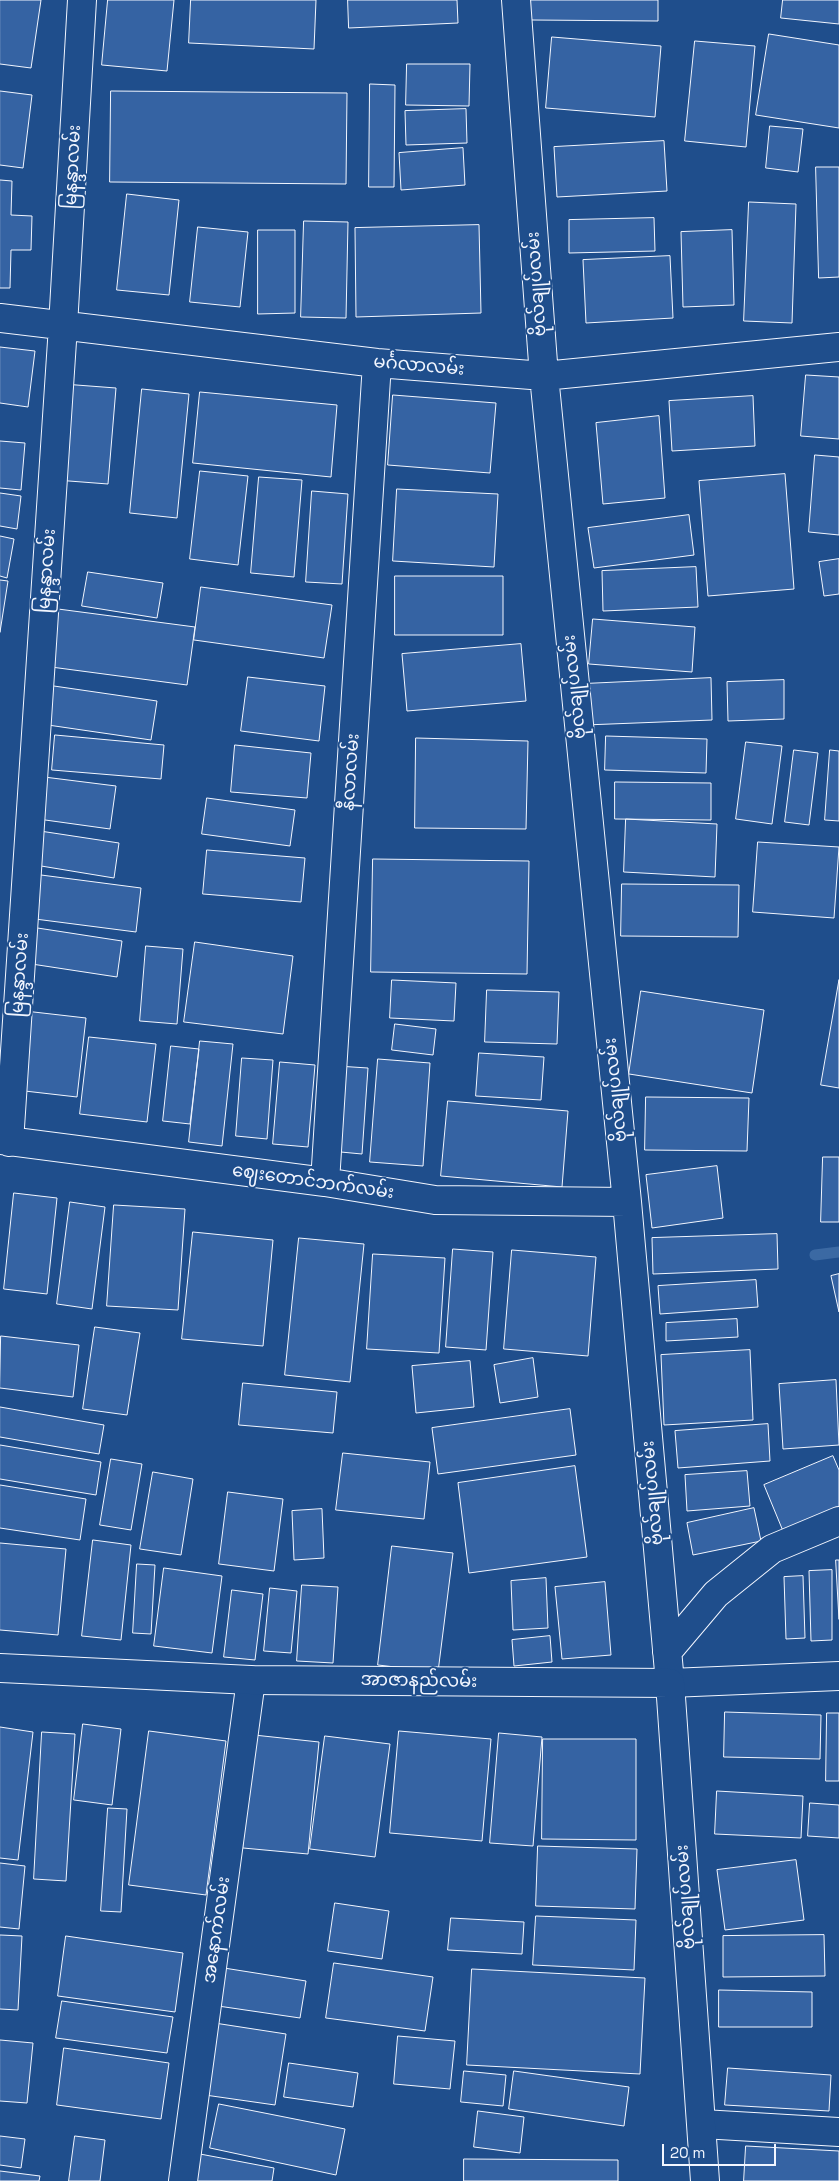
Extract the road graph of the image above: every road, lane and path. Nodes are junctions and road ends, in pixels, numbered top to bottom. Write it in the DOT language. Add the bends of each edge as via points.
graph roads {
  1 [pos="82,0"];
  2 [pos="516,0"];
  3 [pos="0,318"];
  4 [pos="63,326"];
  5 [pos="839,347"];
  6 [pos="378,363"];
  7 [pos="544,376"];
  8 [pos="4,1141"];
  9 [pos="325,1182"];
  10 [pos="627,1202"];
  11 [pos="839,1521"];
  12 [pos="667,1652"];
  13 [pos="0,1668"];
  14 [pos="839,1676"];
  15 [pos="251,1680"];
  16 [pos="670,1683"];
  17 [pos="702,2124"];
  18 [pos="839,2132"];
  19 [pos="183,2181"];
  20 [pos="705,2181"];
  1 -- 4 [label="street, မြနန္ဒာလမ်း"];
  2 -- 7 [label="street, ဗိုလ်ချုပ်လမ်း"];
  3 -- 4 [label="street, မင်္ဂလာလမ်း"];
  4 -- 6 [label="street, မင်္ဂလာလမ်း"];
  4 -- 8 [label="street, မြနန္ဒာလမ်း"];
  5 -- 7 [label="street, မင်္ဂလာလမ်း"];
  6 -- 7 [label="street, မင်္ဂလာလမ်း"];
  6 -- 9 [label="street, နီလာလမ်း"];
  7 -- 10 [label="street, ဗိုလ်ချုပ်လမ်း"];
  8 -- 9 [label="street, ဈေးတောင်ဘက်လမ်း"];
  9 -- 10 [label="street, ဈေးတောင်ဘက်လမ်း" via="434,1200"];
  10 -- 12 [label="street, ဗိုလ်ချုပ်လမ်း"];
  11 -- 12 [label="street" via="772,1548 716,1594"];
  12 -- 16 [label="street, ဗိုလ်ချုပ်လမ်း"];
  13 -- 15 [label="street, အာဇာနည်လမ်း"];
  14 -- 16 [label="street, အာဇာနည်လမ်း"];
  15 -- 16 [label="street, အာဇာနည်လမ်း"];
  15 -- 19 [label="street, အနောက်လမ်း"];
  16 -- 17 [label="street, ဗိုလ်ချုပ်လမ်း"];
  17 -- 18 [label="street"];
  17 -- 20 [label="street, ဗိုလ်ချုပ်လမ်း"];
}
